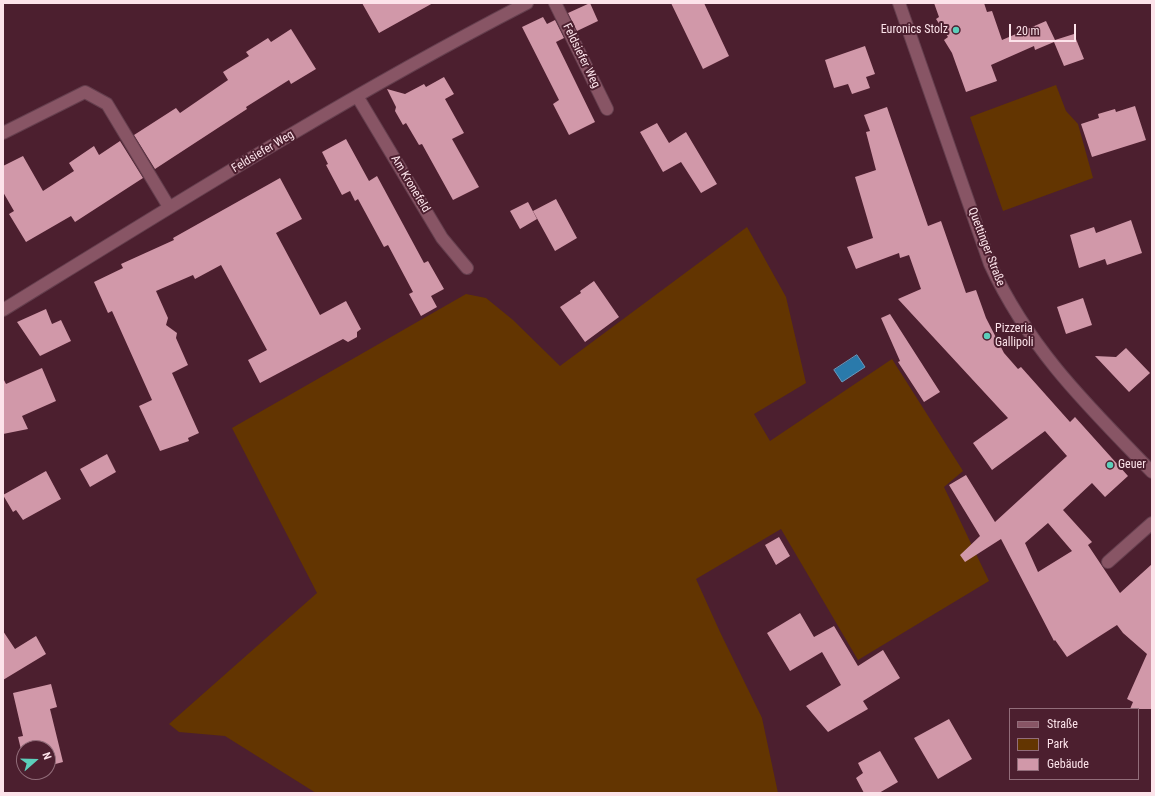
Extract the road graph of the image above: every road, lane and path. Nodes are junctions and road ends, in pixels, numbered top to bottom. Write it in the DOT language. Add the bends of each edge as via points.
graph roads {
  1 [pos="527,3"];
  2 [pos="555,3"];
  3 [pos="899,3"];
  4 [pos="357,96"];
  5 [pos="607,109"];
  6 [pos="3,133"];
  7 [pos="169,208"];
  8 [pos="467,268"];
  9 [pos="3,310"];
  10 [pos="1152,472"];
  11 [pos="1152,523"];
  12 [pos="1108,562"];
  1 -- 4 [label="street, Feldsiefer Weg"];
  2 -- 5 [label="street, Feldsiefer Weg"];
  3 -- 10 [label="street, Quettinger Straße" via="990,264 1005,295 1027,330 1082,400"];
  4 -- 7 [label="street, Feldsiefer Weg"];
  4 -- 8 [label="street, Am Kronefeld" via="442,238"];
  6 -- 7 [label="street" via="85,92 107,104"];
  7 -- 9 [label="street, Feldsiefer Weg"];
  11 -- 12 [label="street"];
}
